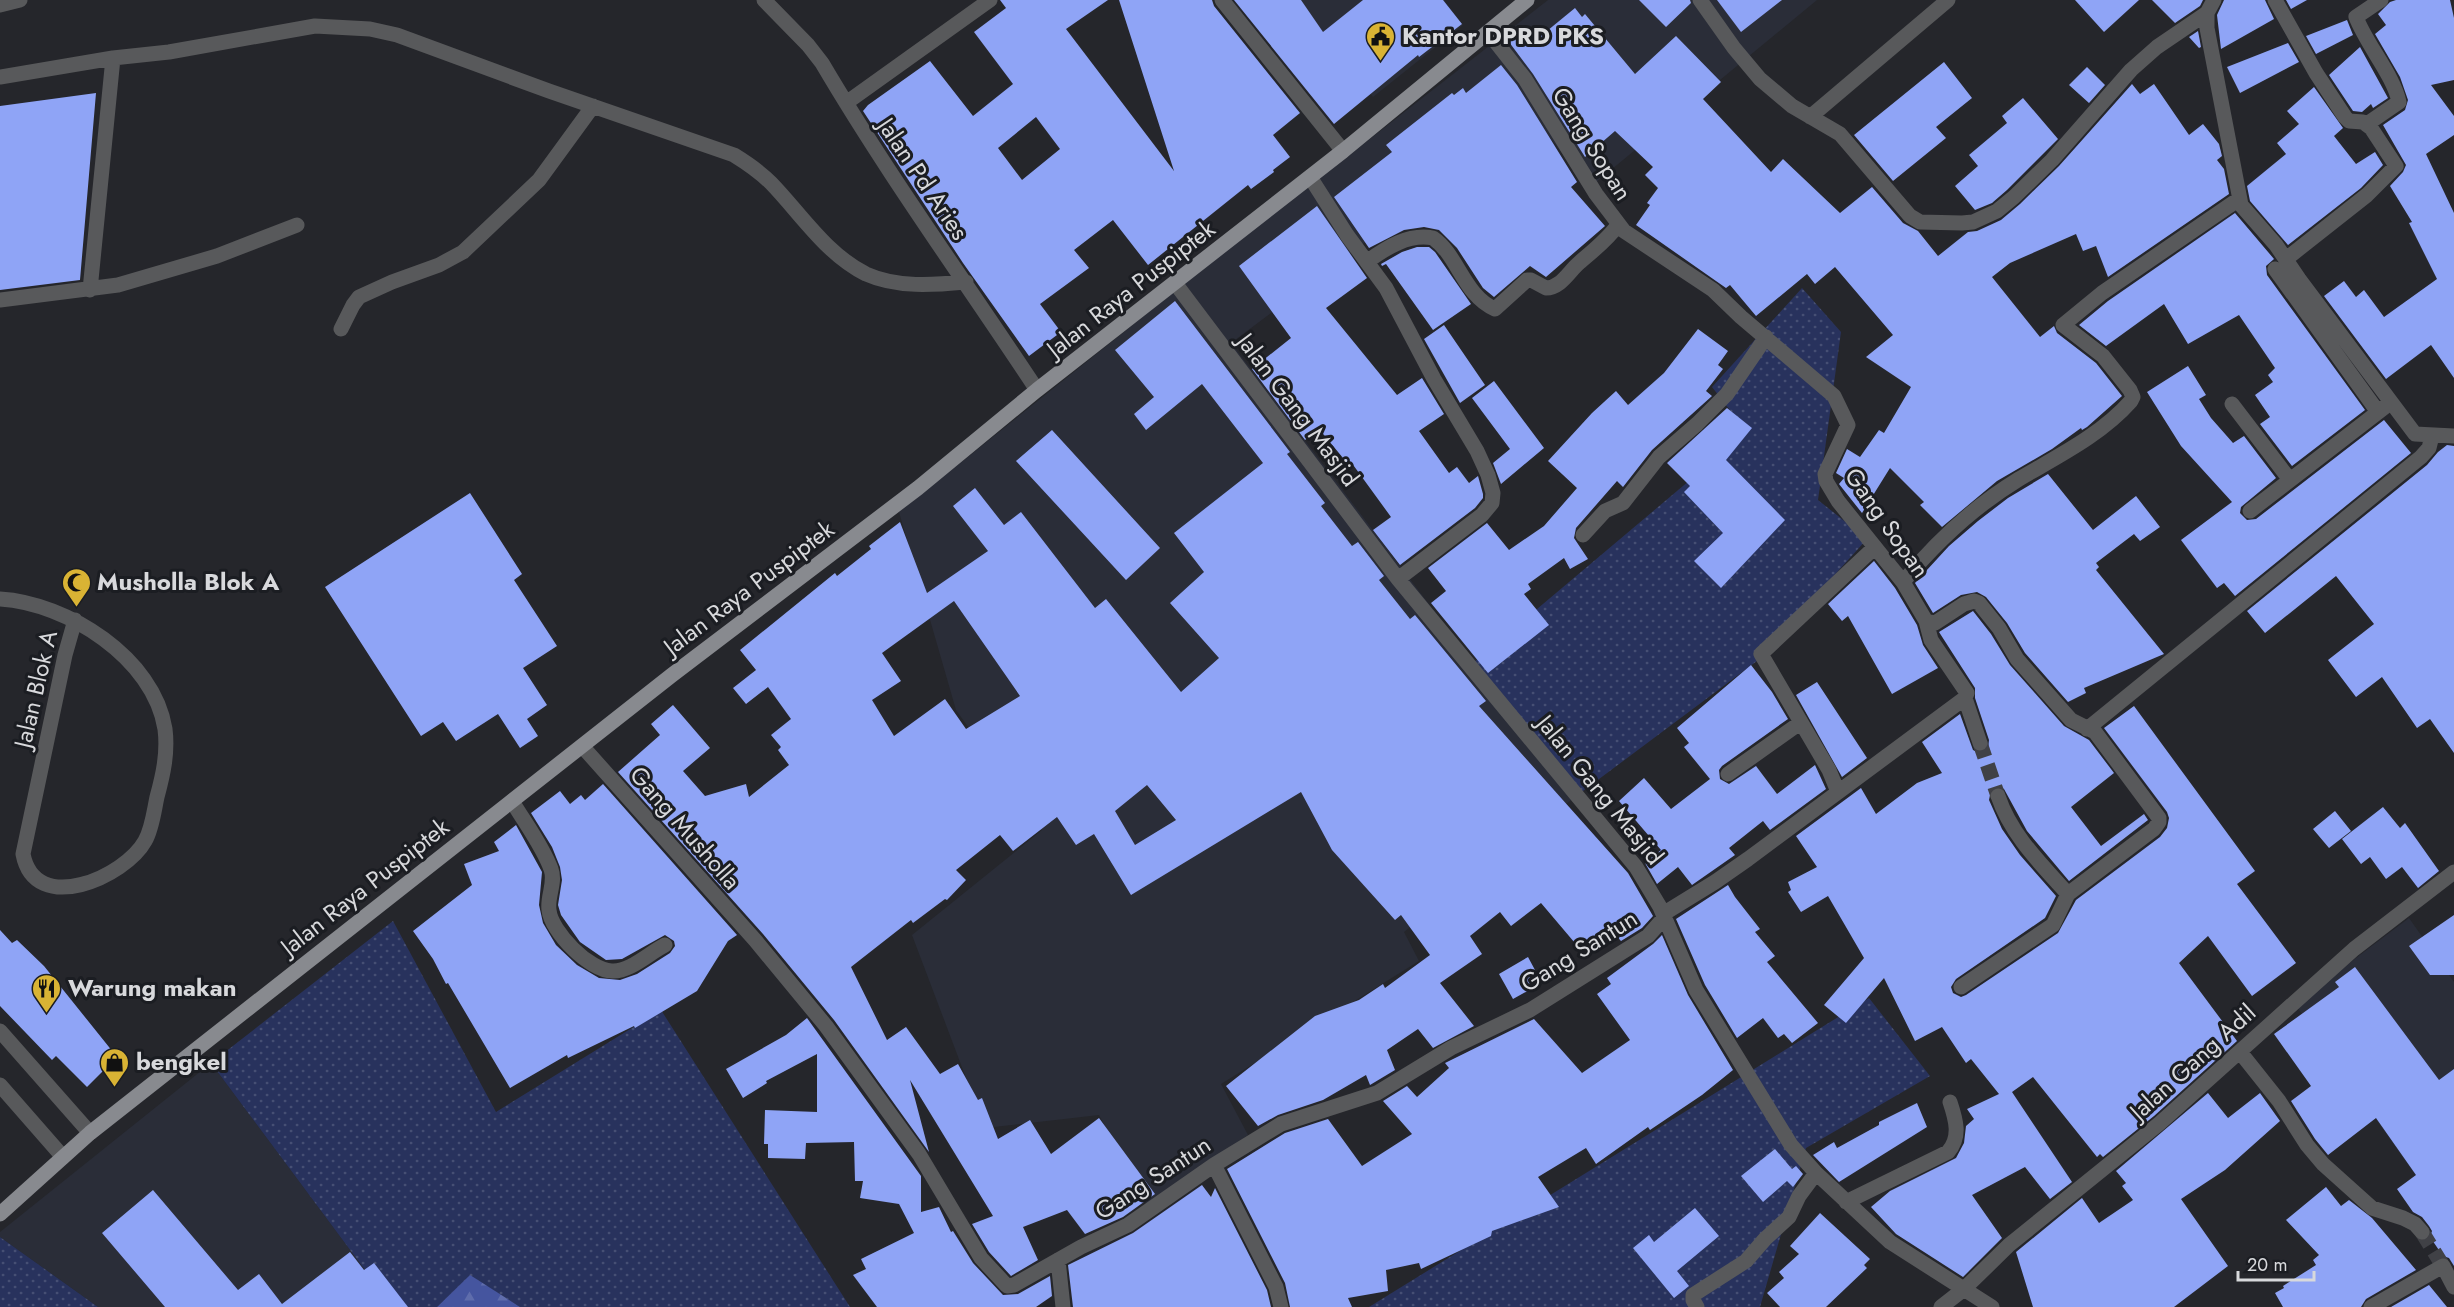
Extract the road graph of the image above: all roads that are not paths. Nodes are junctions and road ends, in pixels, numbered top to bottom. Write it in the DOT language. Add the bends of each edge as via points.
graph roads {
  1 [pos="20,0"];
  2 [pos="764,0"];
  3 [pos="990,0"];
  4 [pos="1222,0"];
  5 [pos="1527,0"];
  6 [pos="1700,0"];
  7 [pos="1948,0"];
  8 [pos="2275,0"];
  9 [pos="2380,0"];
  10 [pos="0,4"];
  11 [pos="2210,7"];
  12 [pos="1488,32"];
  13 [pos="113,58"];
  14 [pos="0,77"];
  15 [pos="846,103"];
  16 [pos="593,106"];
  17 [pos="1810,117"];
  18 [pos="2367,124"];
  19 [pos="1343,151"];
  20 [pos="1310,177"];
  21 [pos="2239,199"];
  22 [pos="297,225"];
  23 [pos="1618,225"];
  24 [pos="2286,258"];
  25 [pos="1368,261"];
  26 [pos="2275,269"];
  27 [pos="966,282"];
  28 [pos="1175,283"];
  29 [pos="90,290"];
  30 [pos="0,300"];
  31 [pos="341,329"];
  32 [pos="1766,337"];
  33 [pos="1037,390"];
  34 [pos="2232,404"];
  35 [pos="2384,408"];
  36 [pos="2432,436"];
  37 [pos="2454,436"];
  38 [pos="2290,480"];
  39 [pos="2250,511"];
  40 [pos="1583,535"];
  41 [pos="1875,547"];
  42 [pos="1398,579"];
  43 [pos="1903,582"];
  44 [pos="0,599"];
  45 [pos="75,620"];
  46 [pos="1926,621"];
  47 [pos="1965,698"];
  48 [pos="1800,723"];
  49 [pos="2087,729"];
  50 [pos="1980,743"];
  51 [pos="582,746"];
  52 [pos="1728,774"];
  53 [pos="1838,792"];
  54 [pos="1998,796"];
  55 [pos="512,801"];
  56 [pos="2454,872"];
  57 [pos="2068,894"];
  58 [pos="1663,916"];
  59 [pos="755,940"];
  60 [pos="665,945"];
  61 [pos="1961,987"];
  62 [pos="0,1031"];
  63 [pos="2240,1052"];
  64 [pos="0,1085"];
  65 [pos="1950,1102"];
  66 [pos="90,1133"];
  67 [pos="63,1157"];
  68 [pos="1214,1165"];
  69 [pos="1816,1173"];
  70 [pos="1846,1202"];
  71 [pos="0,1215"];
  72 [pos="2422,1233"];
  73 [pos="1058,1260"];
  74 [pos="2454,1287"];
  75 [pos="1965,1289"];
  76 [pos="1063,1307"];
  77 [pos="1281,1307"];
  78 [pos="1697,1307"];
  79 [pos="1941,1307"];
  80 [pos="1992,1307"];
  81 [pos="2371,1307"];
  1 -- 10 [label="street"];
  2 -- 15 [label="street, Jalan Pd Aries" via="808,45"];
  3 -- 15 [label="street"];
  4 -- 19 [label="street"];
  5 -- 12 [label="main road, Jalan Raya Puspiptek"];
  6 -- 17 [label="street" via="1760,79"];
  7 -- 17 [label="street"];
  8 -- 18 [label="street" via="2345,117"];
  9 -- 18 [label="street" via="2356,17 2395,89 2398,102"];
  11 -- 17 [label="street" via="2131,69 2052,160 2006,204 1973,222 1915,221 1840,134"];
  11 -- 21 [label="street" via="2211,56"];
  12 -- 19 [label="main road, Jalan Raya Puspiptek"];
  12 -- 23 [label="street, Gang Sopan" via="1525,79"];
  13 -- 14 [label="street"];
  13 -- 16 [label="street" via="315,26 352,27 397,36"];
  13 -- 29 [label="street"];
  15 -- 27 [label="street, Jalan Pd Aries" via="912,207"];
  16 -- 27 [label="street" via="734,155 770,182 826,245 868,275 926,286"];
  16 -- 31 [label="street" via="539,180 464,252 359,297"];
  18 -- 24 [label="street" via="2396,166 2367,195"];
  19 -- 20 [label="main road, Jalan Raya Puspiptek"];
  20 -- 25 [label="street"];
  20 -- 28 [label="main road, Jalan Raya Puspiptek"];
  21 -- 24 [label="street"];
  21 -- 43 [label="street" via="2102,292 2063,325 2103,356 2130,390 2131,401 2072,449 2018,480 1975,512"];
  22 -- 29 [label="street" via="217,256"];
  23 -- 25 [label="street" via="1558,285 1546,288 1527,280 1495,309 1474,293 1433,238 1401,241"];
  23 -- 32 [label="street, Gang Sopan" via="1713,290"];
  24 -- 35 [label="street"];
  25 -- 42 [label="street" via="1477,451 1492,493 1492,503 1482,515"];
  26 -- 35 [label="street"];
  27 -- 33 [label="street, Jalan Pd Aries"];
  28 -- 33 [label="main road, Jalan Raya Puspiptek"];
  28 -- 42 [label="street, Jalan Gang Masjid"];
  29 -- 30 [label="street"];
  32 -- 40 [label="street" via="1727,394 1659,457 1623,503 1605,511"];
  32 -- 41 [label="street, Gang Sopan" via="1834,396 1844,413 1848,428 1825,474 1826,481"];
  33 -- 51 [label="main road, Jalan Raya Puspiptek" via="918,488"];
  34 -- 38 [label="street"];
  35 -- 36 [label="street" via="2415,434"];
  35 -- 38 [label="street"];
  36 -- 37 [label="street"];
  36 -- 49 [label="street" via="2421,457"];
  38 -- 39 [label="street"];
  41 -- 43 [label="street, Gang Sopan"];
  41 -- 48 [label="street" via="1761,654"];
  42 -- 58 [label="street, Jalan Gang Masjid" via="1613,837 1650,888"];
  43 -- 46 [label="street, Gang Sopan"];
  44 -- 45 [label="street, Jalan Blok A" via="49,609"];
  45 -- 45 [label="street, Jalan Blok A" via="23,854 32,874 59,888 91,882 137,854 147,838 165,765 165,729 147,686 131,662"];
  46 -- 47 [label="street, Gang Sopan" via="1931,639 1966,691"];
  46 -- 49 [label="street" via="1935,623 1964,604 1977,602 2018,660 2071,720"];
  47 -- 50 [label="street, Gang Sopan"];
  47 -- 53 [label="street"];
  48 -- 52 [label="street"];
  48 -- 53 [label="street"];
  49 -- 57 [label="street" via="2102,741 2158,815 2159,822"];
  51 -- 55 [label="main road, Jalan Raya Puspiptek"];
  51 -- 59 [label="street, Gang Musholla"];
  53 -- 58 [label="street"];
  54 -- 57 [label="street" via="2004,815 2019,838"];
  55 -- 60 [label="street" via="551,868 549,911 567,946 611,972 632,965"];
  55 -- 66 [label="main road, Jalan Raya Puspiptek"];
  56 -- 63 [label="street, Jalan Gang Adil" via="2354,950"];
  57 -- 61 [label="street" via="2053,925"];
  58 -- 68 [label="street, Gang Santun" via="1648,936 1530,1010 1451,1048 1377,1093 1281,1124"];
  58 -- 69 [label="street, Jalan Gang Masjid" via="1696,990 1753,1086 1791,1145"];
  59 -- 73 [label="street, Gang Santun" via="826,1026 919,1154 981,1258 997,1277 1007,1286 1014,1286"];
  62 -- 66 [label="street"];
  63 -- 72 [label="street" via="2323,1164 2372,1208 2415,1224"];
  63 -- 75 [label="street, Jalan Gang Adil" via="2160,1123 2009,1245"];
  64 -- 67 [label="street"];
  65 -- 70 [label="street" via="1957,1137 1948,1152"];
  66 -- 67 [label="main road, Jalan Raya Puspiptek"];
  67 -- 71 [label="main road, Jalan Raya Puspiptek"];
  68 -- 73 [label="street, Gang Santun" via="1128,1225"];
  68 -- 77 [label="street" via="1276,1287"];
  69 -- 70 [label="street, Jalan Gang Masjid"];
  69 -- 78 [label="street" via="1789,1217 1746,1261 1693,1295"];
  70 -- 75 [label="street, Jalan Gang Masjid" via="1890,1242"];
  73 -- 76 [label="street"];
  74 -- 81 [label="street" via="2443,1266"];
  75 -- 79 [label="street, Jalan Gang Adil"];
  75 -- 80 [label="street, Jalan Gang Masjid"];
}
